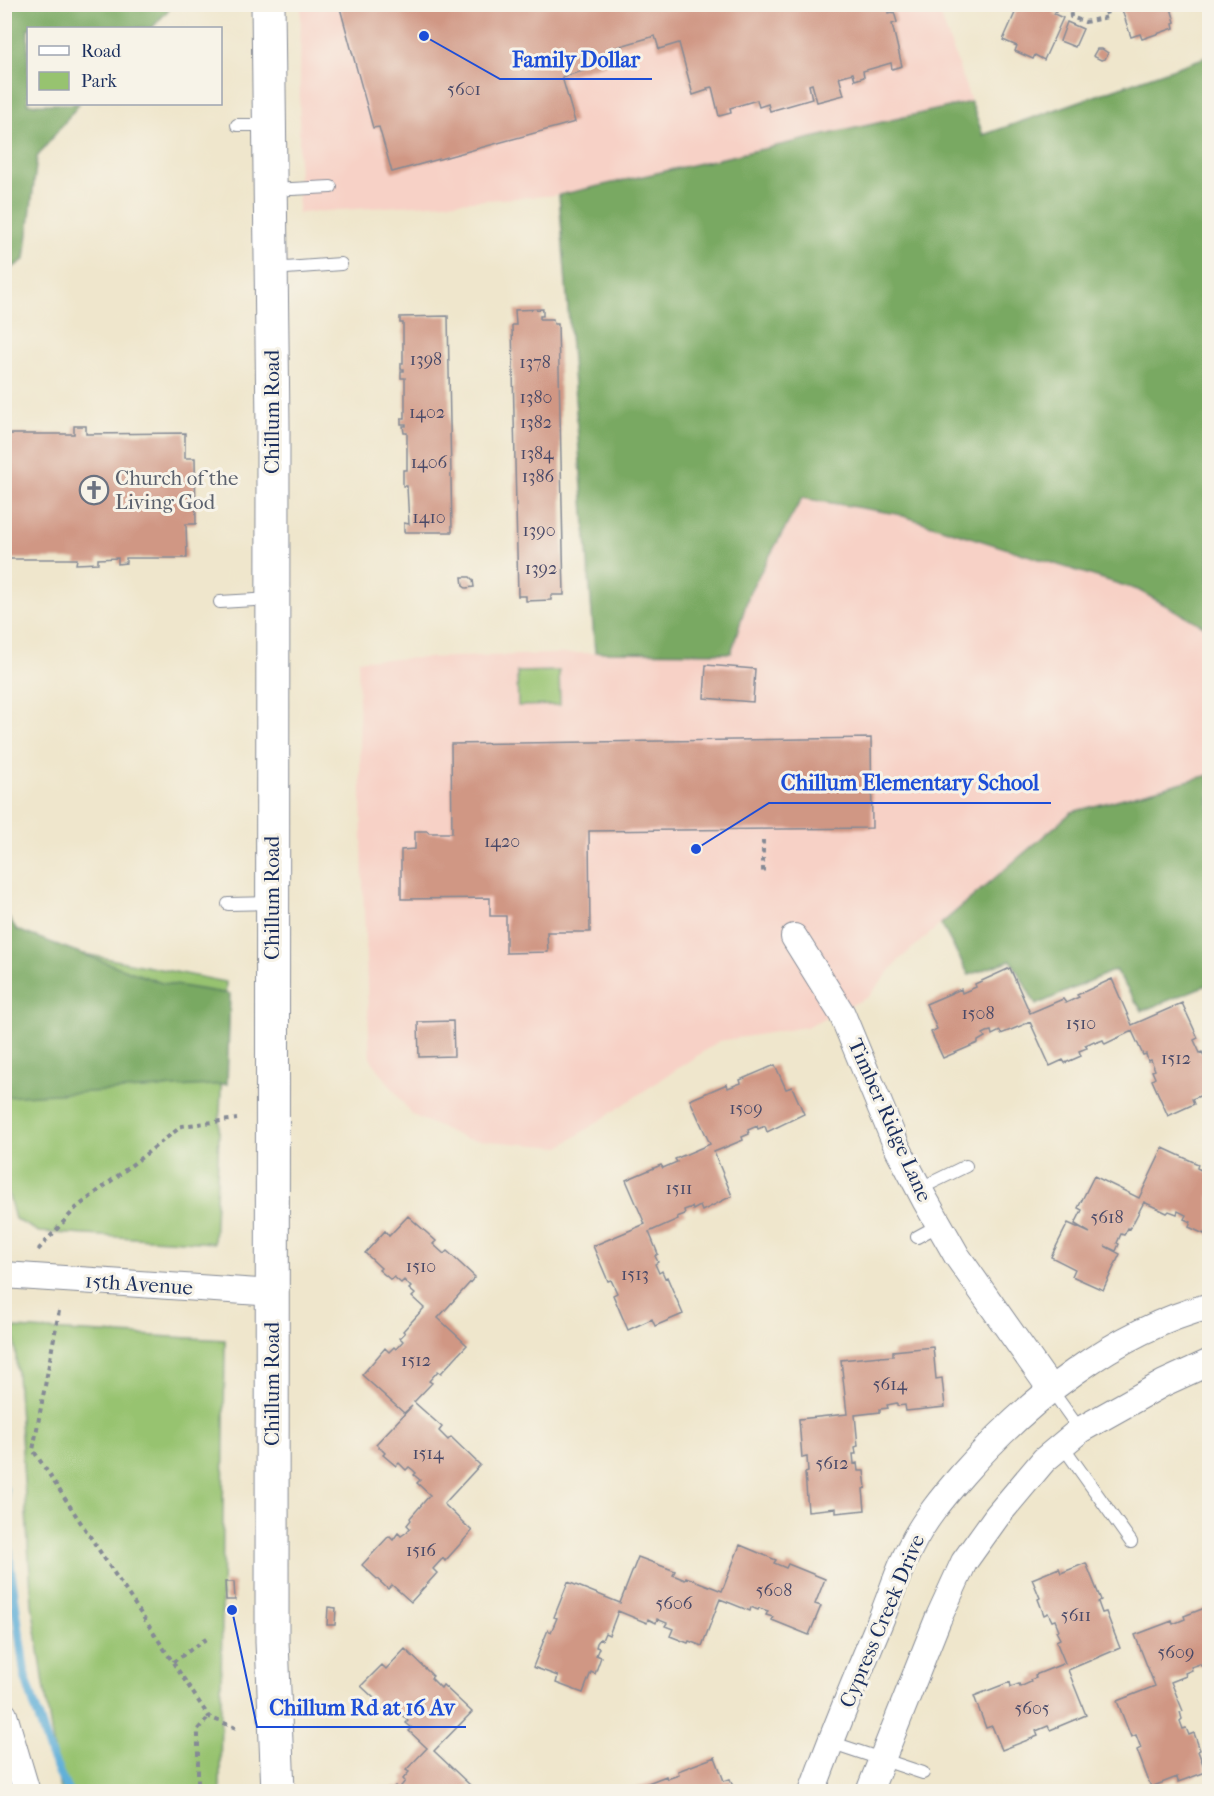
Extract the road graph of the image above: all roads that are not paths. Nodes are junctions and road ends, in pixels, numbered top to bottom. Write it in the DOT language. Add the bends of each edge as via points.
graph roads {
  1 [pos="268,4"];
  2 [pos="237,125"];
  3 [pos="269,125"];
  4 [pos="331,187"];
  5 [pos="271,190"];
  6 [pos="341,264"];
  7 [pos="271,269"];
  8 [pos="273,599"];
  9 [pos="220,602"];
  10 [pos="272,903"];
  11 [pos="228,904"];
  12 [pos="794,937"];
  13 [pos="966,1166"];
  14 [pos="920,1189"];
  15 [pos="939,1225"];
  16 [pos="917,1237"];
  17 [pos="6,1276"];
  18 [pos="273,1293"];
  19 [pos="1209,1306"];
  20 [pos="1209,1362"];
  21 [pos="1050,1388"];
  22 [pos="1071,1438"];
  23 [pos="1131,1542"];
  24 [pos="4,1715"];
  25 [pos="830,1742"];
  26 [pos="881,1759"];
  27 [pos="923,1773"];
  28 [pos="27,1791"];
  29 [pos="278,1791"];
  30 [pos="812,1791"];
  31 [pos="869,1791"];
  1 -- 3 [label="main road, Chillum Road"];
  2 -- 3 [label="lane"];
  3 -- 5 [label="main road, Chillum Road"];
  4 -- 5 [label="lane"];
  5 -- 7 [label="main road, Chillum Road"];
  6 -- 7 [label="lane"];
  7 -- 8 [label="main road, Chillum Road"];
  8 -- 9 [label="lane"];
  8 -- 10 [label="main road, Chillum Road"];
  10 -- 11 [label="lane"];
  10 -- 18 [label="main road, Chillum Road"];
  12 -- 14 [label="street, Timber Ridge Lane" via="842,1014 897,1146"];
  13 -- 14 [label="lane"];
  14 -- 15 [label="street, Timber Ridge Lane"];
  15 -- 16 [label="lane"];
  15 -- 21 [label="street, Timber Ridge Lane"];
  17 -- 18 [label="street, 15th Avenue"];
  18 -- 29 [label="main road, Chillum Road" via="272,1641"];
  19 -- 21 [label="street, Cypress Creek Drive" via="1181,1313 1127,1338"];
  20 -- 22 [label="street" via="1164,1383"];
  21 -- 22 [label="lane"];
  21 -- 25 [label="street, Cypress Creek Drive" via="988,1445 928,1517 909,1548"];
  22 -- 23 [label="lane"];
  22 -- 26 [label="street" via="1021,1486 964,1562"];
  24 -- 28 [label="street"];
  25 -- 26 [label="lane"];
  25 -- 30 [label="street, Cypress Creek Drive"];
  26 -- 27 [label="lane"];
  26 -- 31 [label="street"];
}
